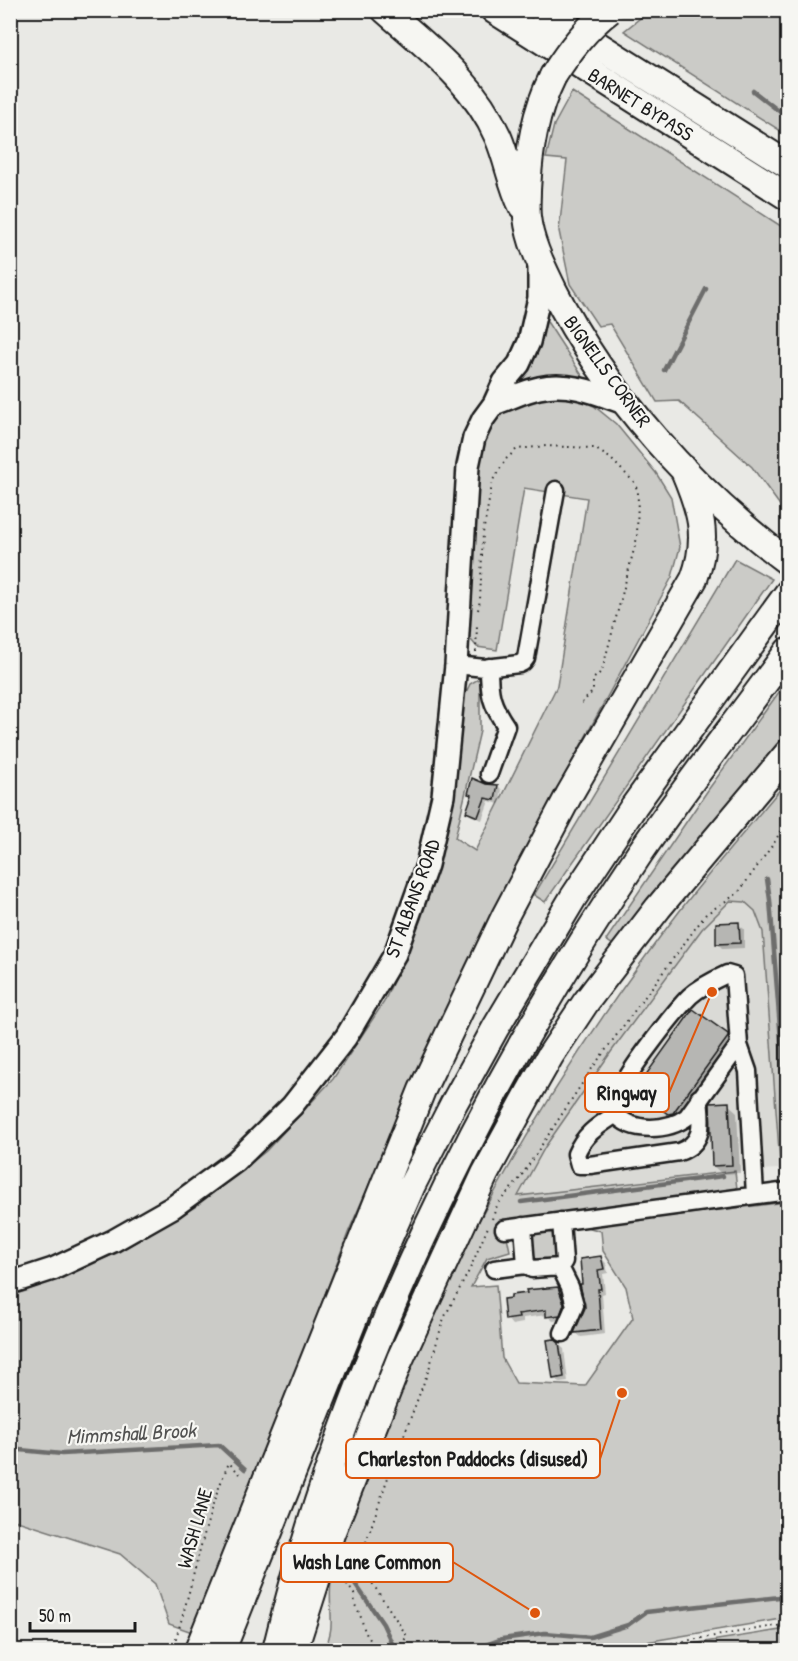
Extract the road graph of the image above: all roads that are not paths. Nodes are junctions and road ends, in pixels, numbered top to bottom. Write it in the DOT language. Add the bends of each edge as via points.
graph roads {
  1 [pos="385,10"];
  2 [pos="494,10"];
  3 [pos="543,10"];
  4 [pos="610,10"];
  5 [pos="788,165"];
  6 [pos="788,197"];
  7 [pos="526,215"];
  8 [pos="540,261"];
  9 [pos="627,404"];
  10 [pos="494,405"];
  11 [pos="683,468"];
  12 [pos="556,490"];
  13 [pos="788,562"];
  14 [pos="788,593"];
  15 [pos="788,651"];
  16 [pos="456,665"];
  17 [pos="489,667"];
  18 [pos="788,753"];
  19 [pos="489,774"];
  20 [pos="739,1045"];
  21 [pos="699,1098"];
  22 [pos="616,1114"];
  23 [pos="788,1191"];
  24 [pos="755,1195"];
  25 [pos="561,1221"];
  26 [pos="523,1226"];
  27 [pos="504,1229"];
  28 [pos="526,1265"];
  29 [pos="560,1267"];
  30 [pos="494,1269"];
  31 [pos="10,1283"];
  32 [pos="563,1333"];
  33 [pos="198,1650"];
  34 [pos="222,1650"];
  35 [pos="276,1650"];
  36 [pos="294,1650"];
  1 -- 7 [label="highway" via="455,72 484,110"];
  2 -- 6 [label="highway, BARNET BYPASS"];
  3 -- 5 [label="highway, BARNET BYPASS"];
  4 -- 7 [label="highway, BIGNELLS CORNER, bridge" via="567,53 540,106 531,141"];
  7 -- 8 [label="highway, BIGNELLS CORNER"];
  8 -- 9 [label="highway, BIGNELLS CORNER" via="566,315"];
  8 -- 10 [label="main road, ST ALBANS ROAD" via="535,322 519,364 504,382"];
  9 -- 10 [label="main road" via="584,389 555,386"];
  9 -- 11 [label="highway, BIGNELLS CORNER"];
  10 -- 16 [label="main road, ST ALBANS ROAD" via="474,438 468,466"];
  11 -- 13 [label="highway, BIGNELLS CORNER"];
  11 -- 33 [label="highway" via="703,529 702,554 694,579 569,795 505,916 422,1090"];
  12 -- 17 [label="street" via="526,658 519,664"];
  14 -- 34 [label="highway" via="634,806 573,898 454,1102 412,1185 359,1306"];
  15 -- 35 [label="highway" via="641,852 585,940 524,1042 442,1197 380,1334 339,1444 290,1591"];
  16 -- 17 [label="street"];
  16 -- 31 [label="main road, ST ALBANS ROAD" via="443,796 427,865 395,954 346,1037 292,1106 236,1161 173,1207 113,1241 53,1269"];
  17 -- 19 [label="street" via="494,708 506,726"];
  18 -- 36 [label="highway" via="621,956 562,1038 529,1093 485,1174 400,1359 331,1534"];
  20 -- 21 [label="street"];
  20 -- 22 [label="street" via="734,976 727,974 692,995 675,1013 621,1089"];
  20 -- 24 [label="street" via="748,1071"];
  21 -- 22 [label="street" via="687,1118 666,1127 636,1126 623,1122"];
  21 -- 22 [label="street" via="701,1128 689,1148 579,1165 576,1154 580,1144 588,1133"];
  23 -- 24 [label="street"];
  24 -- 25 [label="street"];
  25 -- 26 [label="street"];
  25 -- 29 [label="street" via="564,1261"];
  26 -- 27 [label="street"];
  26 -- 28 [label="street"];
  28 -- 29 [label="street" via="532,1269"];
  28 -- 30 [label="street"];
  29 -- 32 [label="street" via="574,1305"];
}
